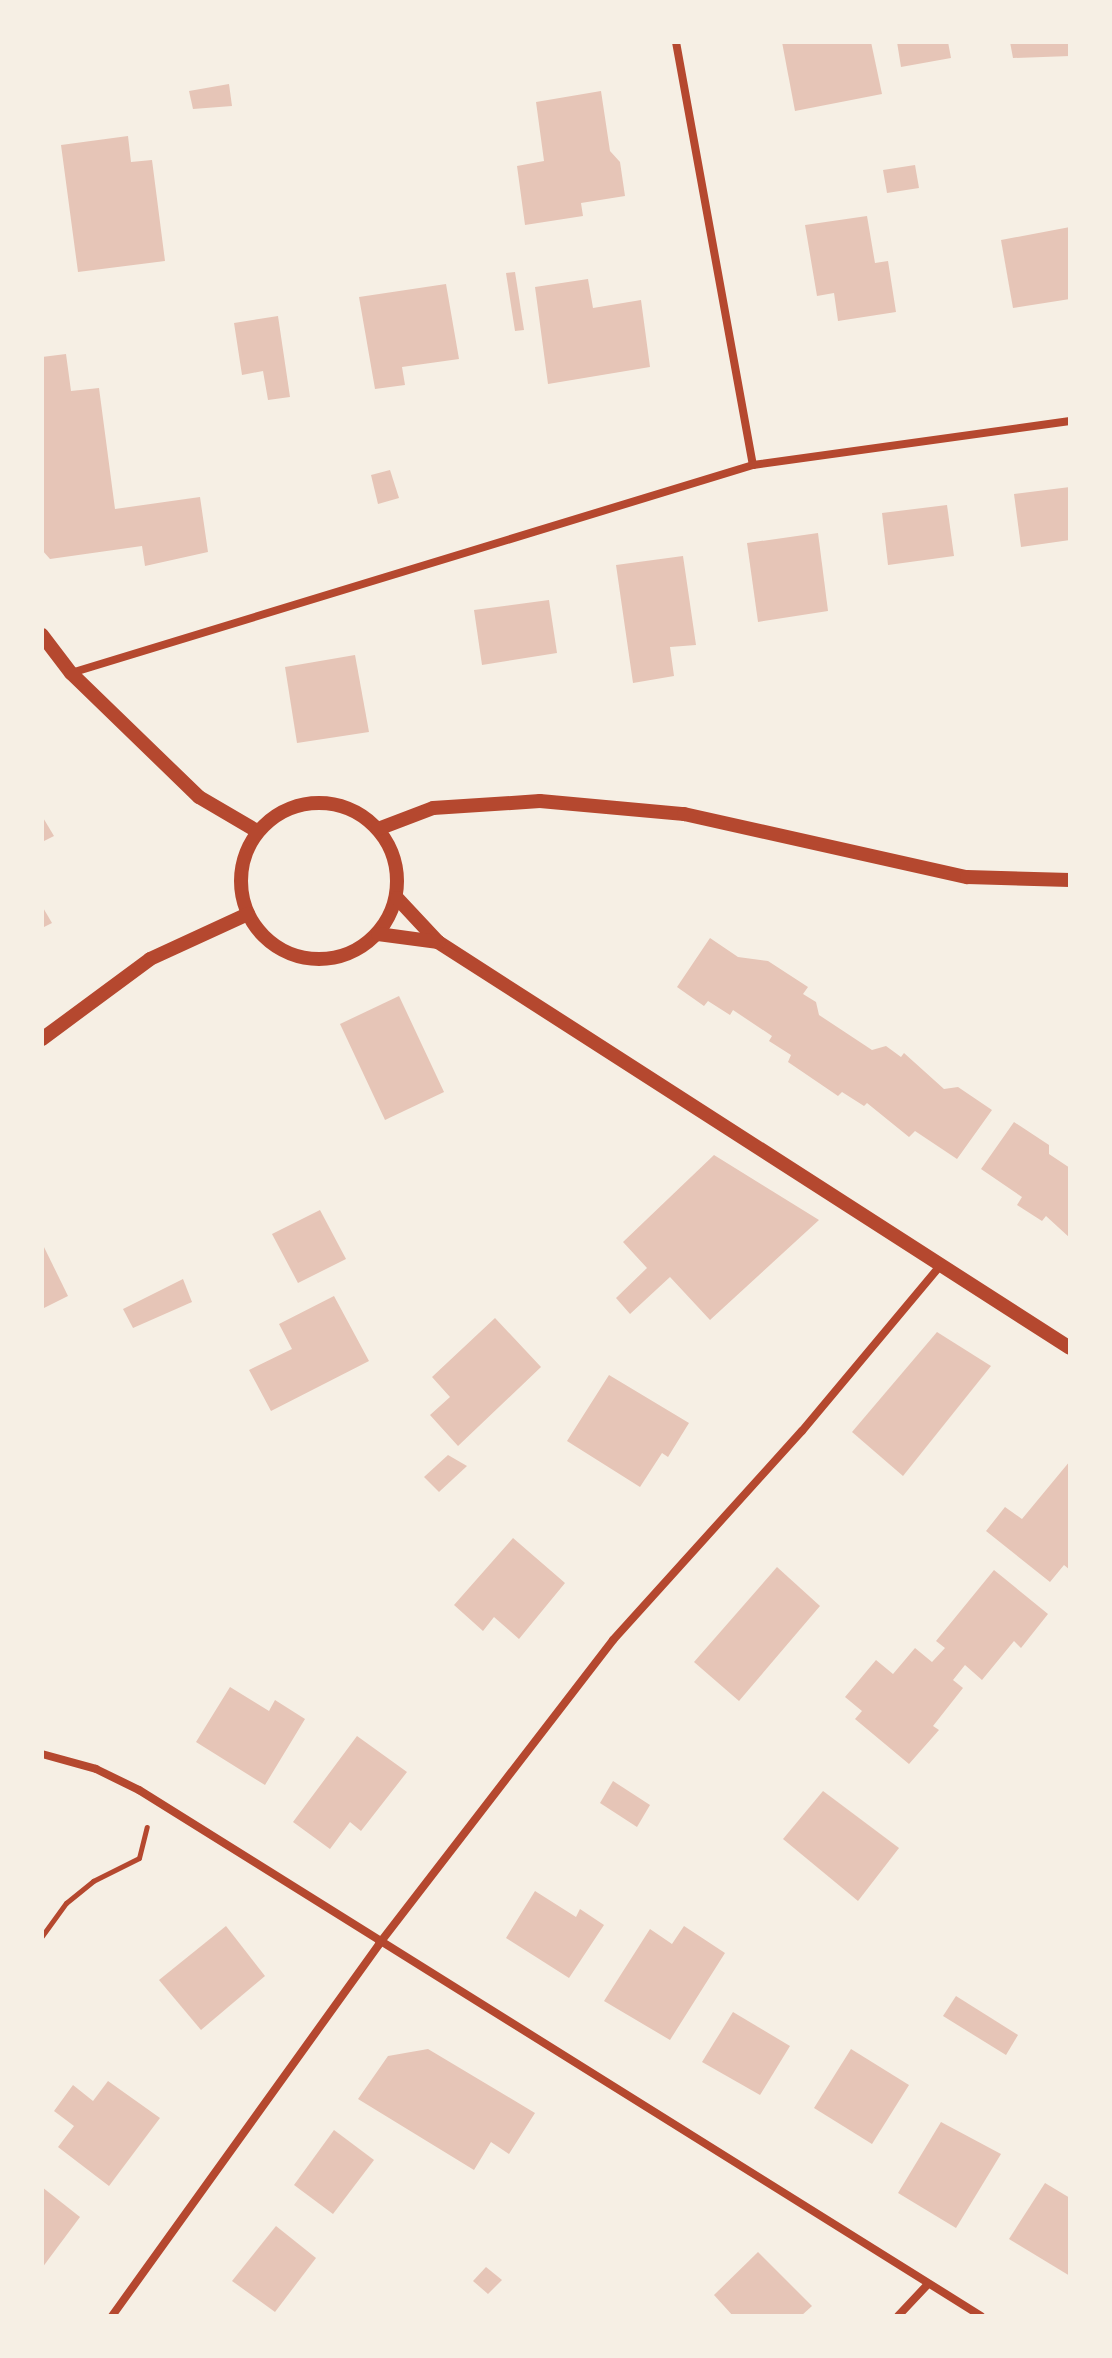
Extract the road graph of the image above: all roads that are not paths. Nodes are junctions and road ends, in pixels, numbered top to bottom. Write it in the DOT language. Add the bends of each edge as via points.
graph roads {
  1 [pos="676,42"];
  2 [pos="1070,421"];
  3 [pos="753,465"];
  4 [pos="42,635"];
  5 [pos="71,673"];
  6 [pos="378,829"];
  7 [pos="257,831"];
  8 [pos="1070,880"];
  9 [pos="397,898"];
  10 [pos="248,914"];
  11 [pos="378,934"];
  12 [pos="438,942"];
  13 [pos="42,1039"];
  14 [pos="941,1265"];
  15 [pos="1070,1348"];
  16 [pos="42,1754"];
  17 [pos="379,1944"];
  18 [pos="928,2284"];
  19 [pos="112,2316"];
  20 [pos="898,2316"];
  21 [pos="981,2316"];
  1 -- 3 [label="street"];
  2 -- 3 [label="street"];
  3 -- 5 [label="street"];
  4 -- 5 [label="street"];
  5 -- 7 [label="street" via="199,797"];
  6 -- 7 [label="street" via="335,805 310,804 286,811"];
  6 -- 8 [label="street" via="433,808 540,801 684,814 967,877"];
  6 -- 9 [label="street" via="395,862"];
  7 -- 10 [label="street" via="242,867"];
  9 -- 11 [label="street"];
  9 -- 12 [label="street"];
  10 -- 11 [label="street" via="262,935 283,951 308,959 358,951"];
  10 -- 13 [label="street" via="150,959"];
  11 -- 12 [label="street"];
  12 -- 14 [label="street"];
  14 -- 15 [label="street"];
  14 -- 17 [label="street" via="802,1431 613,1640"];
  16 -- 17 [label="street" via="96,1769 155,1801"];
  17 -- 18 [label="street"];
  17 -- 19 [label="street"];
  18 -- 20 [label="street"];
  18 -- 21 [label="street"];
}
